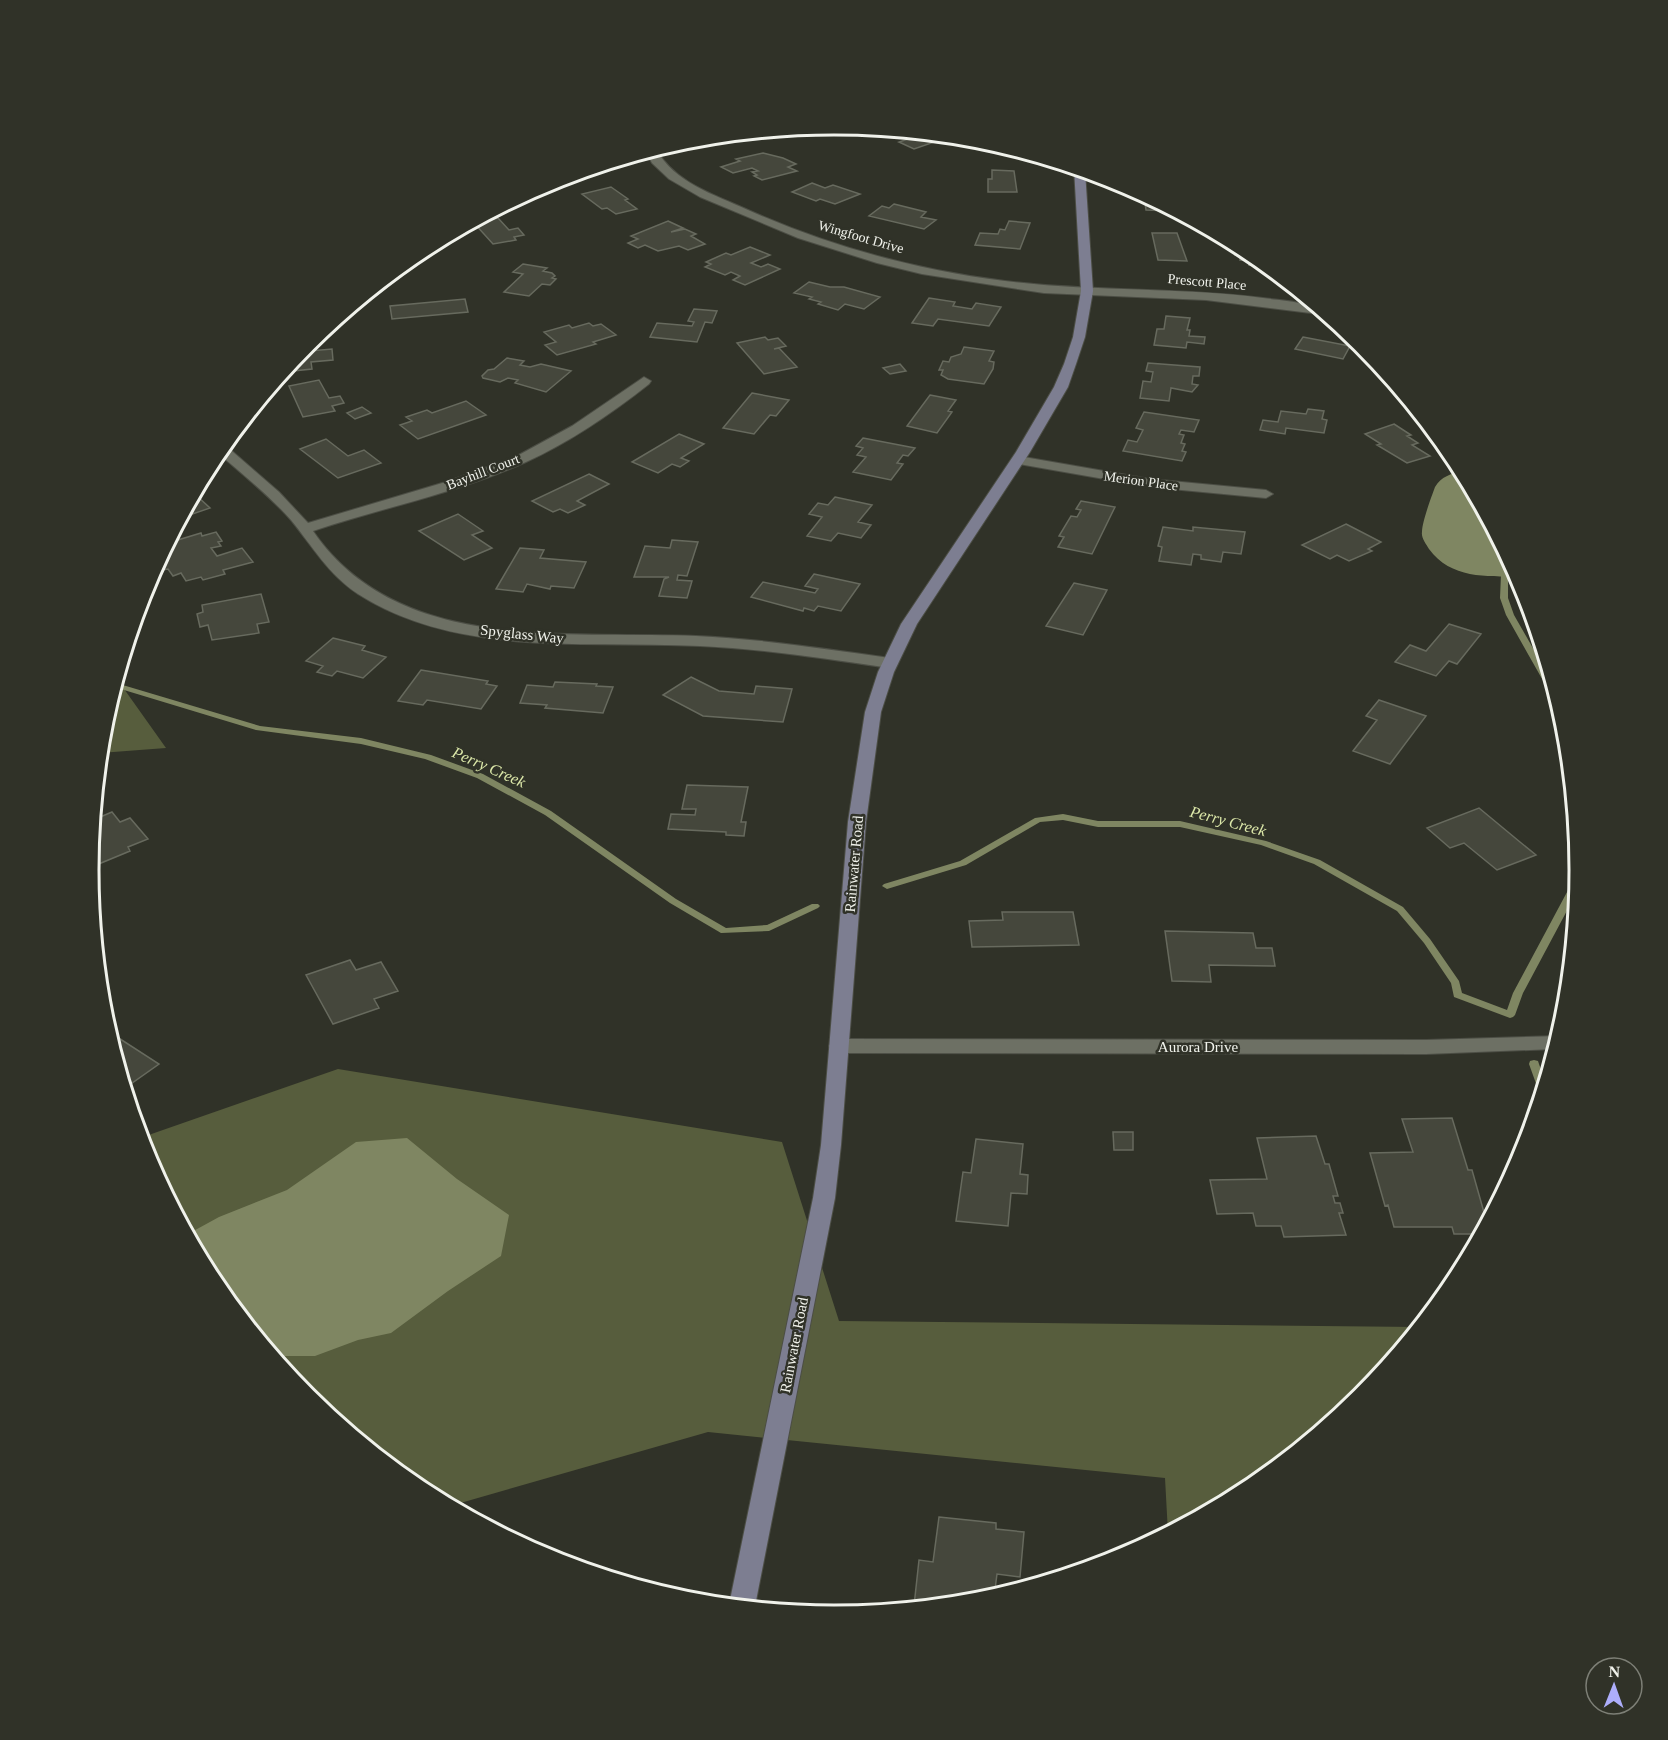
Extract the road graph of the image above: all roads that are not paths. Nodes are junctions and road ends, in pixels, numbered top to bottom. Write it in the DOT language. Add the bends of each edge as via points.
graph roads {
  1 [pos="653,158"];
  2 [pos="1080,178"];
  3 [pos="1087,291"];
  4 [pos="1311,310"];
  5 [pos="644,381"];
  6 [pos="228,455"];
  7 [pos="1018,460"];
  8 [pos="1266,494"];
  9 [pos="306,528"];
  10 [pos="890,663"];
  11 [pos="1548,1042"];
  12 [pos="839,1046"];
  13 [pos="743,1599"];
  1 -- 3 [label="street, Wingfoot Drive" via="684,184 760,220 841,248 979,282"];
  2 -- 3 [label="street, Rainwater Road"];
  3 -- 4 [label="street, Prescott Place" via="1180,294"];
  3 -- 7 [label="street, Rainwater Road" via="1079,337 1067,372"];
  5 -- 9 [label="street, Bayhill Court" via="583,426 506,466"];
  6 -- 9 [label="street, Spyglass Way"];
  7 -- 8 [label="street, Merion Place" via="1150,483"];
  7 -- 10 [label="street, Rainwater Road" via="915,615"];
  9 -- 10 [label="street, Spyglass Way" via="327,560 351,582 381,601 455,626 531,636 719,643"];
  10 -- 12 [label="street, Rainwater Road" via="873,712 862,780"];
  11 -- 12 [label="street, Aurora Drive" via="1426,1047"];
  12 -- 13 [label="street, Rainwater Road" via="824,1198"];
}
